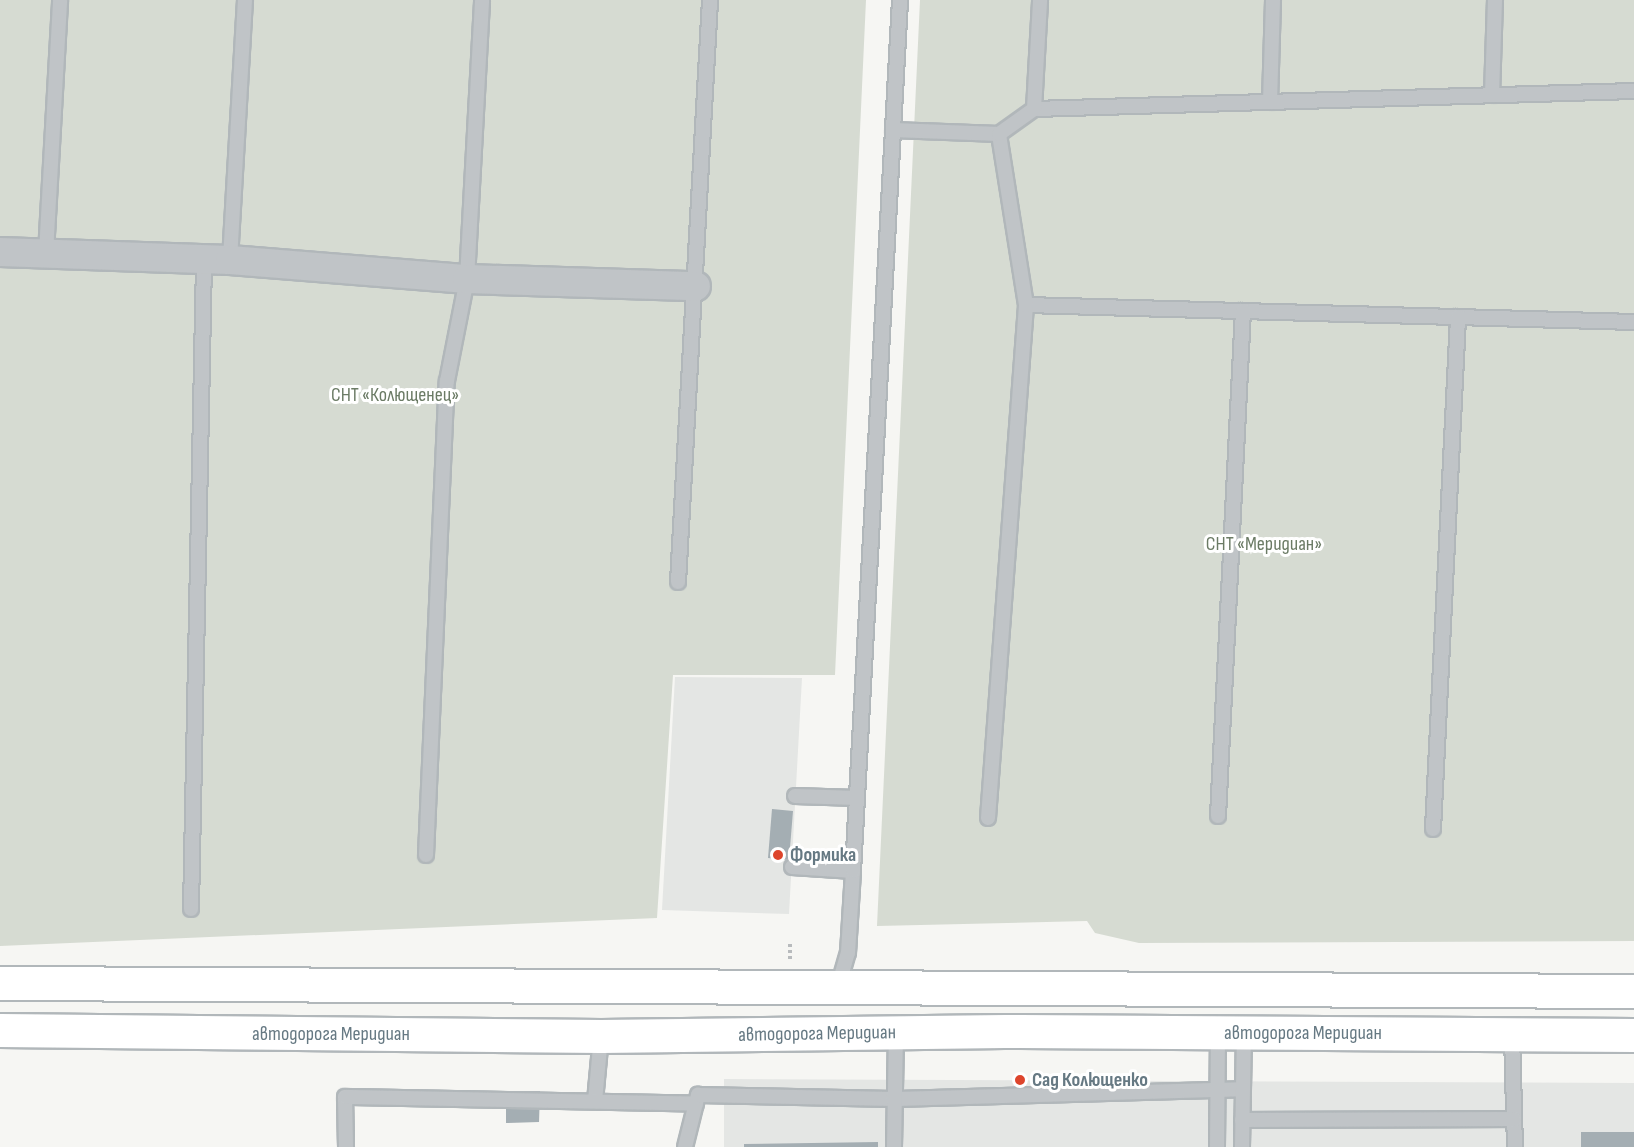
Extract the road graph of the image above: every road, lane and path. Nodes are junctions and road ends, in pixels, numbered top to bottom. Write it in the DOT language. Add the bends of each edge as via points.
graph roads {
  1 [pos="60,0"];
  2 [pos="245,0"];
  3 [pos="482,0"];
  4 [pos="710,0"];
  5 [pos="900,0"];
  6 [pos="1040,0"];
  7 [pos="1273,0"];
  8 [pos="1495,0"];
  9 [pos="1634,91"];
  10 [pos="1492,95"];
  11 [pos="1270,102"];
  12 [pos="1034,109"];
  13 [pos="893,130"];
  14 [pos="999,134"];
  15 [pos="0,252"];
  16 [pos="46,254"];
  17 [pos="217,261"];
  18 [pos="467,279"];
  19 [pos="696,286"];
  20 [pos="1026,305"];
  21 [pos="1243,311"];
  22 [pos="1458,317"];
  23 [pos="1634,322"];
  24 [pos="678,582"];
  25 [pos="795,796"];
  26 [pos="857,798"];
  27 [pos="1218,816"];
  28 [pos="988,819"];
  29 [pos="1433,829"];
  30 [pos="426,855"];
  31 [pos="792,867"];
  32 [pos="853,871"];
  33 [pos="190,909"];
  34 [pos="0,983"];
  35 [pos="838,987"];
  36 [pos="1634,991"];
  37 [pos="0,1030"];
  38 [pos="1231,1032"];
  39 [pos="896,1034"];
  40 [pos="1512,1034"];
  41 [pos="836,1035"];
  42 [pos="1634,1035"];
  43 [pos="601,1036"];
  44 [pos="1243,1089"];
  45 [pos="1217,1092"];
  46 [pos="894,1099"];
  47 [pos="595,1101"];
  48 [pos="696,1104"];
  49 [pos="1514,1119"];
  50 [pos="1242,1120"];
  51 [pos="346,1147"];
  52 [pos="685,1147"];
  53 [pos="894,1147"];
  54 [pos="1217,1147"];
  55 [pos="1242,1147"];
  56 [pos="1515,1147"];
  1 -- 16 [label="lane"];
  2 -- 17 [label="lane"];
  3 -- 18 [label="lane"];
  4 -- 19 [label="lane"];
  5 -- 13 [label="lane"];
  6 -- 12 [label="lane"];
  7 -- 11 [label="lane"];
  8 -- 10 [label="lane"];
  9 -- 10 [label="lane"];
  10 -- 11 [label="lane"];
  11 -- 12 [label="lane"];
  12 -- 14 [label="lane"];
  13 -- 14 [label="lane"];
  13 -- 26 [label="lane"];
  14 -- 20 [label="lane"];
  15 -- 16 [label="street"];
  16 -- 17 [label="street"];
  17 -- 18 [label="street"];
  17 -- 33 [label="lane"];
  18 -- 19 [label="street"];
  18 -- 30 [label="lane" via="447,381"];
  19 -- 24 [label="lane"];
  20 -- 21 [label="lane"];
  20 -- 28 [label="lane"];
  21 -- 22 [label="lane"];
  21 -- 27 [label="lane"];
  22 -- 23 [label="lane"];
  22 -- 29 [label="lane"];
  25 -- 26 [label="lane"];
  26 -- 32 [label="lane"];
  31 -- 32 [label="lane"];
  32 -- 35 [label="lane" via="848,953"];
  34 -- 35 [label="main road"];
  35 -- 36 [label="main road"];
  35 -- 41 [label="main road"];
  37 -- 43 [label="main road, автодорога Меридиан"];
  38 -- 39 [label="main road, автодорога Меридиан"];
  38 -- 40 [label="main road, автодорога Меридиан"];
  38 -- 44 [label="lane"];
  38 -- 45 [label="lane"];
  39 -- 41 [label="main road, автодорога Меридиан"];
  39 -- 46 [label="lane"];
  40 -- 42 [label="main road, автодорога Меридиан"];
  40 -- 49 [label="lane"];
  41 -- 43 [label="main road, автодорога Меридиан"];
  43 -- 47 [label="lane"];
  44 -- 45 [label="lane"];
  44 -- 50 [label="lane"];
  45 -- 46 [label="lane"];
  45 -- 54 [label="lane"];
  46 -- 48 [label="lane" via="698,1095"];
  46 -- 53 [label="lane"];
  47 -- 48 [label="lane"];
  47 -- 51 [label="lane" via="345,1097"];
  48 -- 52 [label="lane"];
  49 -- 50 [label="lane"];
  49 -- 56 [label="lane"];
  50 -- 55 [label="lane"];
}
